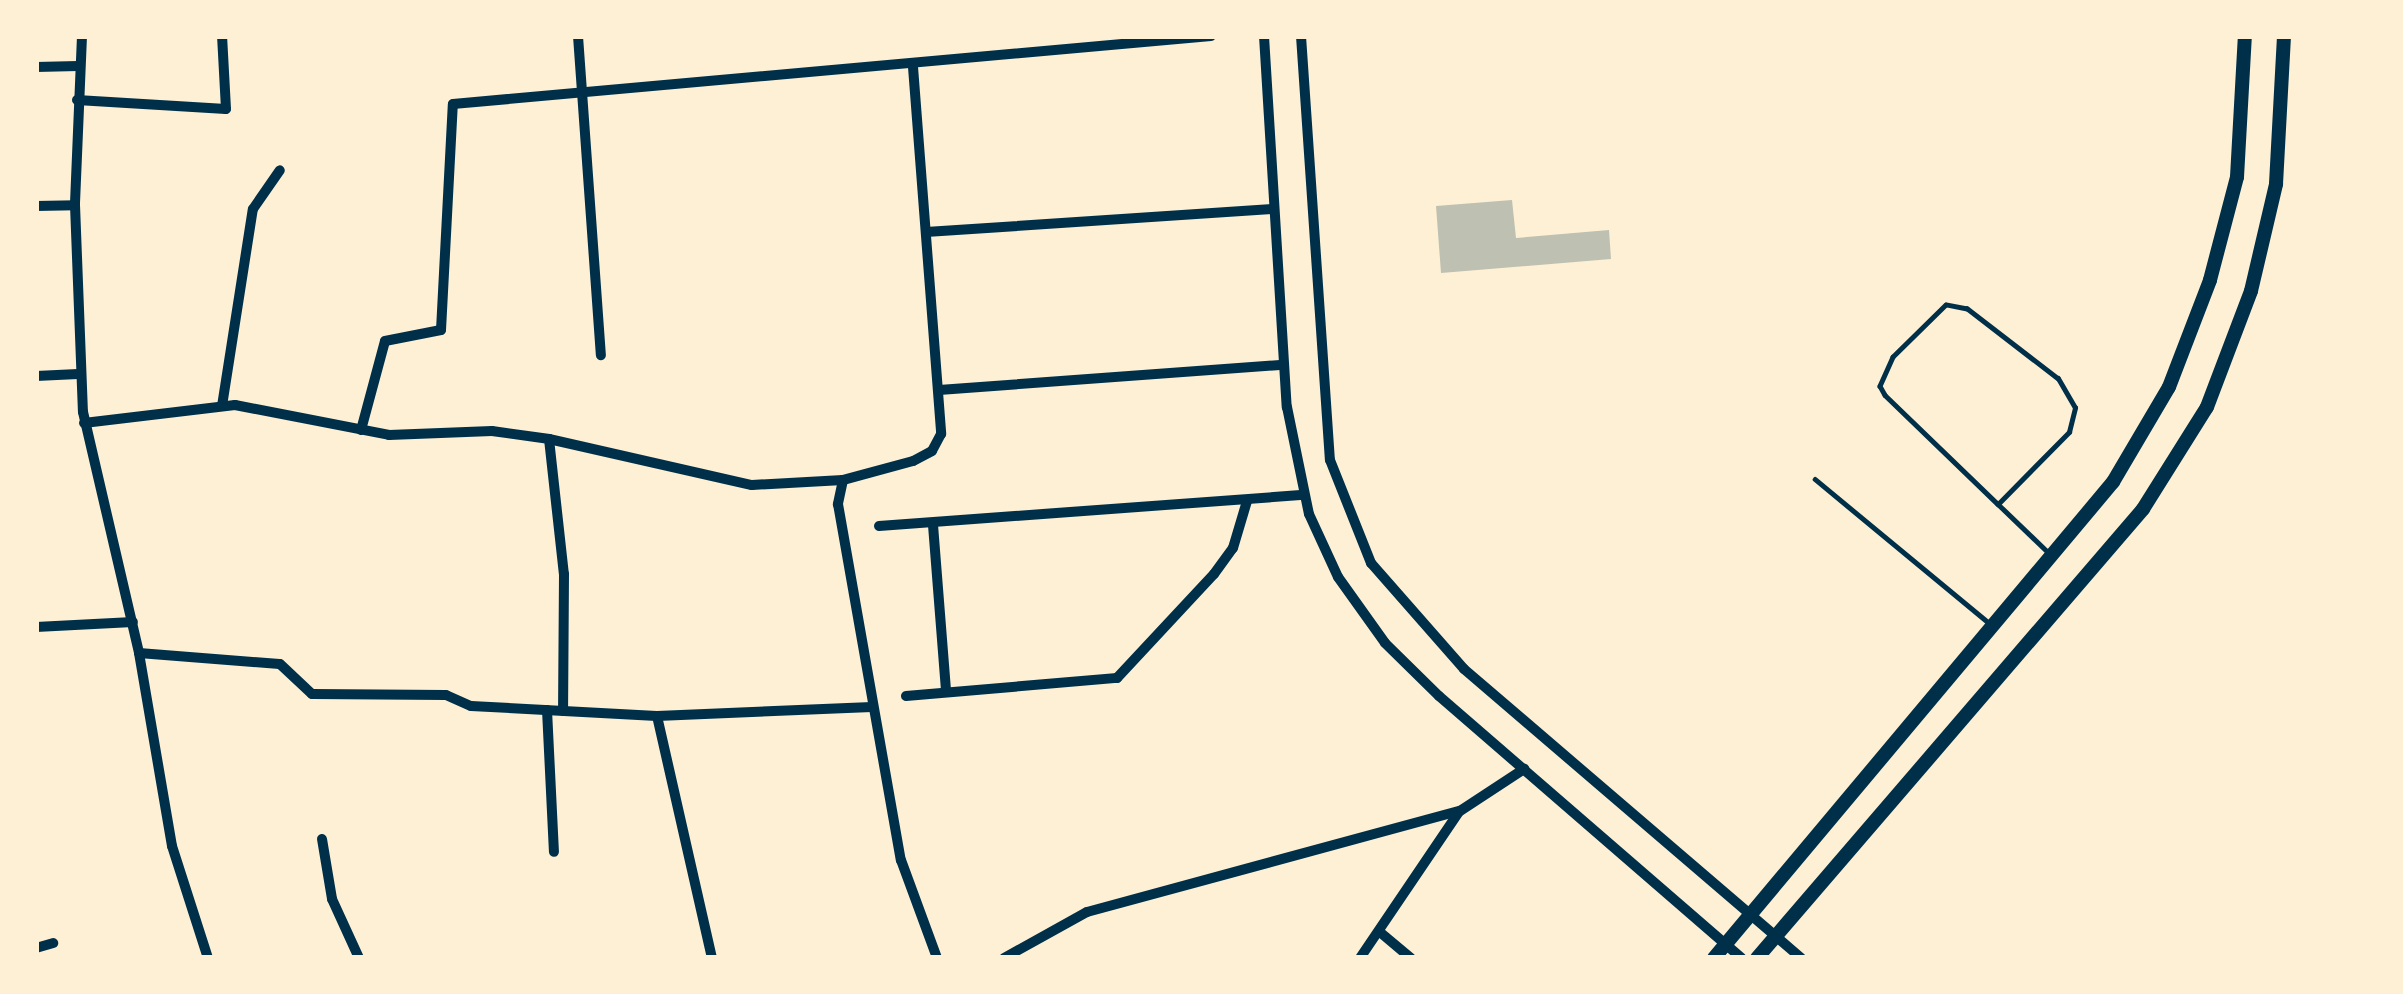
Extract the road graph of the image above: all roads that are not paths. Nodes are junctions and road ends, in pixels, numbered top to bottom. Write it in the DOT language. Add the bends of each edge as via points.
graph roads {
  1 [pos="82,36"];
  2 [pos="222,36"];
  3 [pos="578,36"];
  4 [pos="1211,36"];
  5 [pos="1264,36"];
  6 [pos="1301,36"];
  7 [pos="2245,36"];
  8 [pos="2284,36"];
  9 [pos="78,66"];
  10 [pos="36,67"];
  11 [pos="913,67"];
  12 [pos="582,94"];
  13 [pos="77,100"];
  14 [pos="280,170"];
  15 [pos="75,205"];
  16 [pos="36,206"];
  17 [pos="1273,209"];
  18 [pos="926,232"];
  19 [pos="601,355"];
  20 [pos="1283,365"];
  21 [pos="78,374"];
  22 [pos="36,376"];
  23 [pos="939,390"];
  24 [pos="222,406"];
  25 [pos="84,423"];
  26 [pos="361,430"];
  27 [pos="549,440"];
  28 [pos="1815,479"];
  29 [pos="843,480"];
  30 [pos="1304,495"];
  31 [pos="1247,501"];
  32 [pos="1998,504"];
  33 [pos="933,525"];
  34 [pos="879,526"];
  35 [pos="2052,555"];
  36 [pos="133,622"];
  37 [pos="1993,626"];
  38 [pos="36,627"];
  39 [pos="140,653"];
  40 [pos="946,691"];
  41 [pos="906,696"];
  42 [pos="872,707"];
  43 [pos="547,710"];
  44 [pos="563,711"];
  45 [pos="657,716"];
  46 [pos="1524,770"];
  47 [pos="1460,811"];
  48 [pos="322,839"];
  49 [pos="554,852"];
  50 [pos="1751,915"];
  51 [pos="1381,932"];
  52 [pos="1776,936"];
  53 [pos="53,943"];
  54 [pos="1725,944"];
  55 [pos="36,948"];
  56 [pos="208,958"];
  57 [pos="359,958"];
  58 [pos="712,958"];
  59 [pos="937,958"];
  60 [pos="1004,958"];
  61 [pos="1360,958"];
  62 [pos="1411,958"];
  63 [pos="1714,958"];
  64 [pos="1741,958"];
  65 [pos="1757,958"];
  66 [pos="1801,958"];
  1 -- 9 [label="street"];
  2 -- 13 [label="street" via="226,109"];
  3 -- 12 [label="street"];
  4 -- 11 [label="street"];
  5 -- 17 [label="street"];
  6 -- 50 [label="street" via="1328,442 1345,508 1371,563 1464,669"];
  7 -- 35 [label="street" via="2236,177 2210,280 2169,387 2113,482"];
  8 -- 52 [label="street" via="2276,184 2251,291 2207,407 2143,509"];
  9 -- 10 [label="street"];
  9 -- 13 [label="street"];
  11 -- 12 [label="street"];
  11 -- 18 [label="street"];
  12 -- 19 [label="street"];
  12 -- 26 [label="street" via="453,104 442,329 385,341"];
  13 -- 15 [label="street"];
  14 -- 24 [label="street" via="253,209"];
  15 -- 16 [label="street"];
  15 -- 21 [label="street"];
  17 -- 18 [label="street"];
  17 -- 20 [label="street"];
  18 -- 23 [label="street"];
  20 -- 23 [label="street"];
  20 -- 30 [label="street"];
  21 -- 22 [label="street"];
  21 -- 25 [label="street"];
  23 -- 29 [label="street" via="941,434 932,452"];
  24 -- 25 [label="street"];
  24 -- 26 [label="street"];
  25 -- 36 [label="street"];
  26 -- 27 [label="street"];
  27 -- 29 [label="street" via="752,485"];
  27 -- 44 [label="street" via="564,574"];
  28 -- 37 [label="lane"];
  29 -- 42 [label="street" via="838,504"];
  30 -- 31 [label="street"];
  30 -- 46 [label="street" via="1338,577 1385,643"];
  31 -- 33 [label="street"];
  31 -- 40 [label="street" via="1233,548 1214,574 1117,677"];
  32 -- 32 [label="lane" via="2069,432 2074,408 2058,379 1967,309 1946,305 1894,357 1880,386"];
  32 -- 35 [label="lane"];
  33 -- 34 [label="street"];
  33 -- 40 [label="street"];
  35 -- 37 [label="street"];
  36 -- 38 [label="street"];
  36 -- 39 [label="street"];
  37 -- 50 [label="street"];
  39 -- 43 [label="street" via="280,664 312,694 446,695 471,706"];
  39 -- 56 [label="street" via="165,815"];
  40 -- 41 [label="street"];
  42 -- 45 [label="street"];
  42 -- 59 [label="street" via="902,860"];
  43 -- 44 [label="street"];
  43 -- 49 [label="street"];
  44 -- 45 [label="street"];
  45 -- 58 [label="street"];
  46 -- 47 [label="street"];
  46 -- 54 [label="street"];
  47 -- 51 [label="street"];
  47 -- 60 [label="street" via="1088,912"];
  48 -- 57 [label="street" via="332,899"];
  50 -- 52 [label="street"];
  50 -- 54 [label="street"];
  51 -- 61 [label="street"];
  51 -- 62 [label="street"];
  52 -- 65 [label="street"];
  52 -- 66 [label="street"];
  53 -- 55 [label="street"];
  54 -- 63 [label="street"];
  54 -- 64 [label="street"];
}
